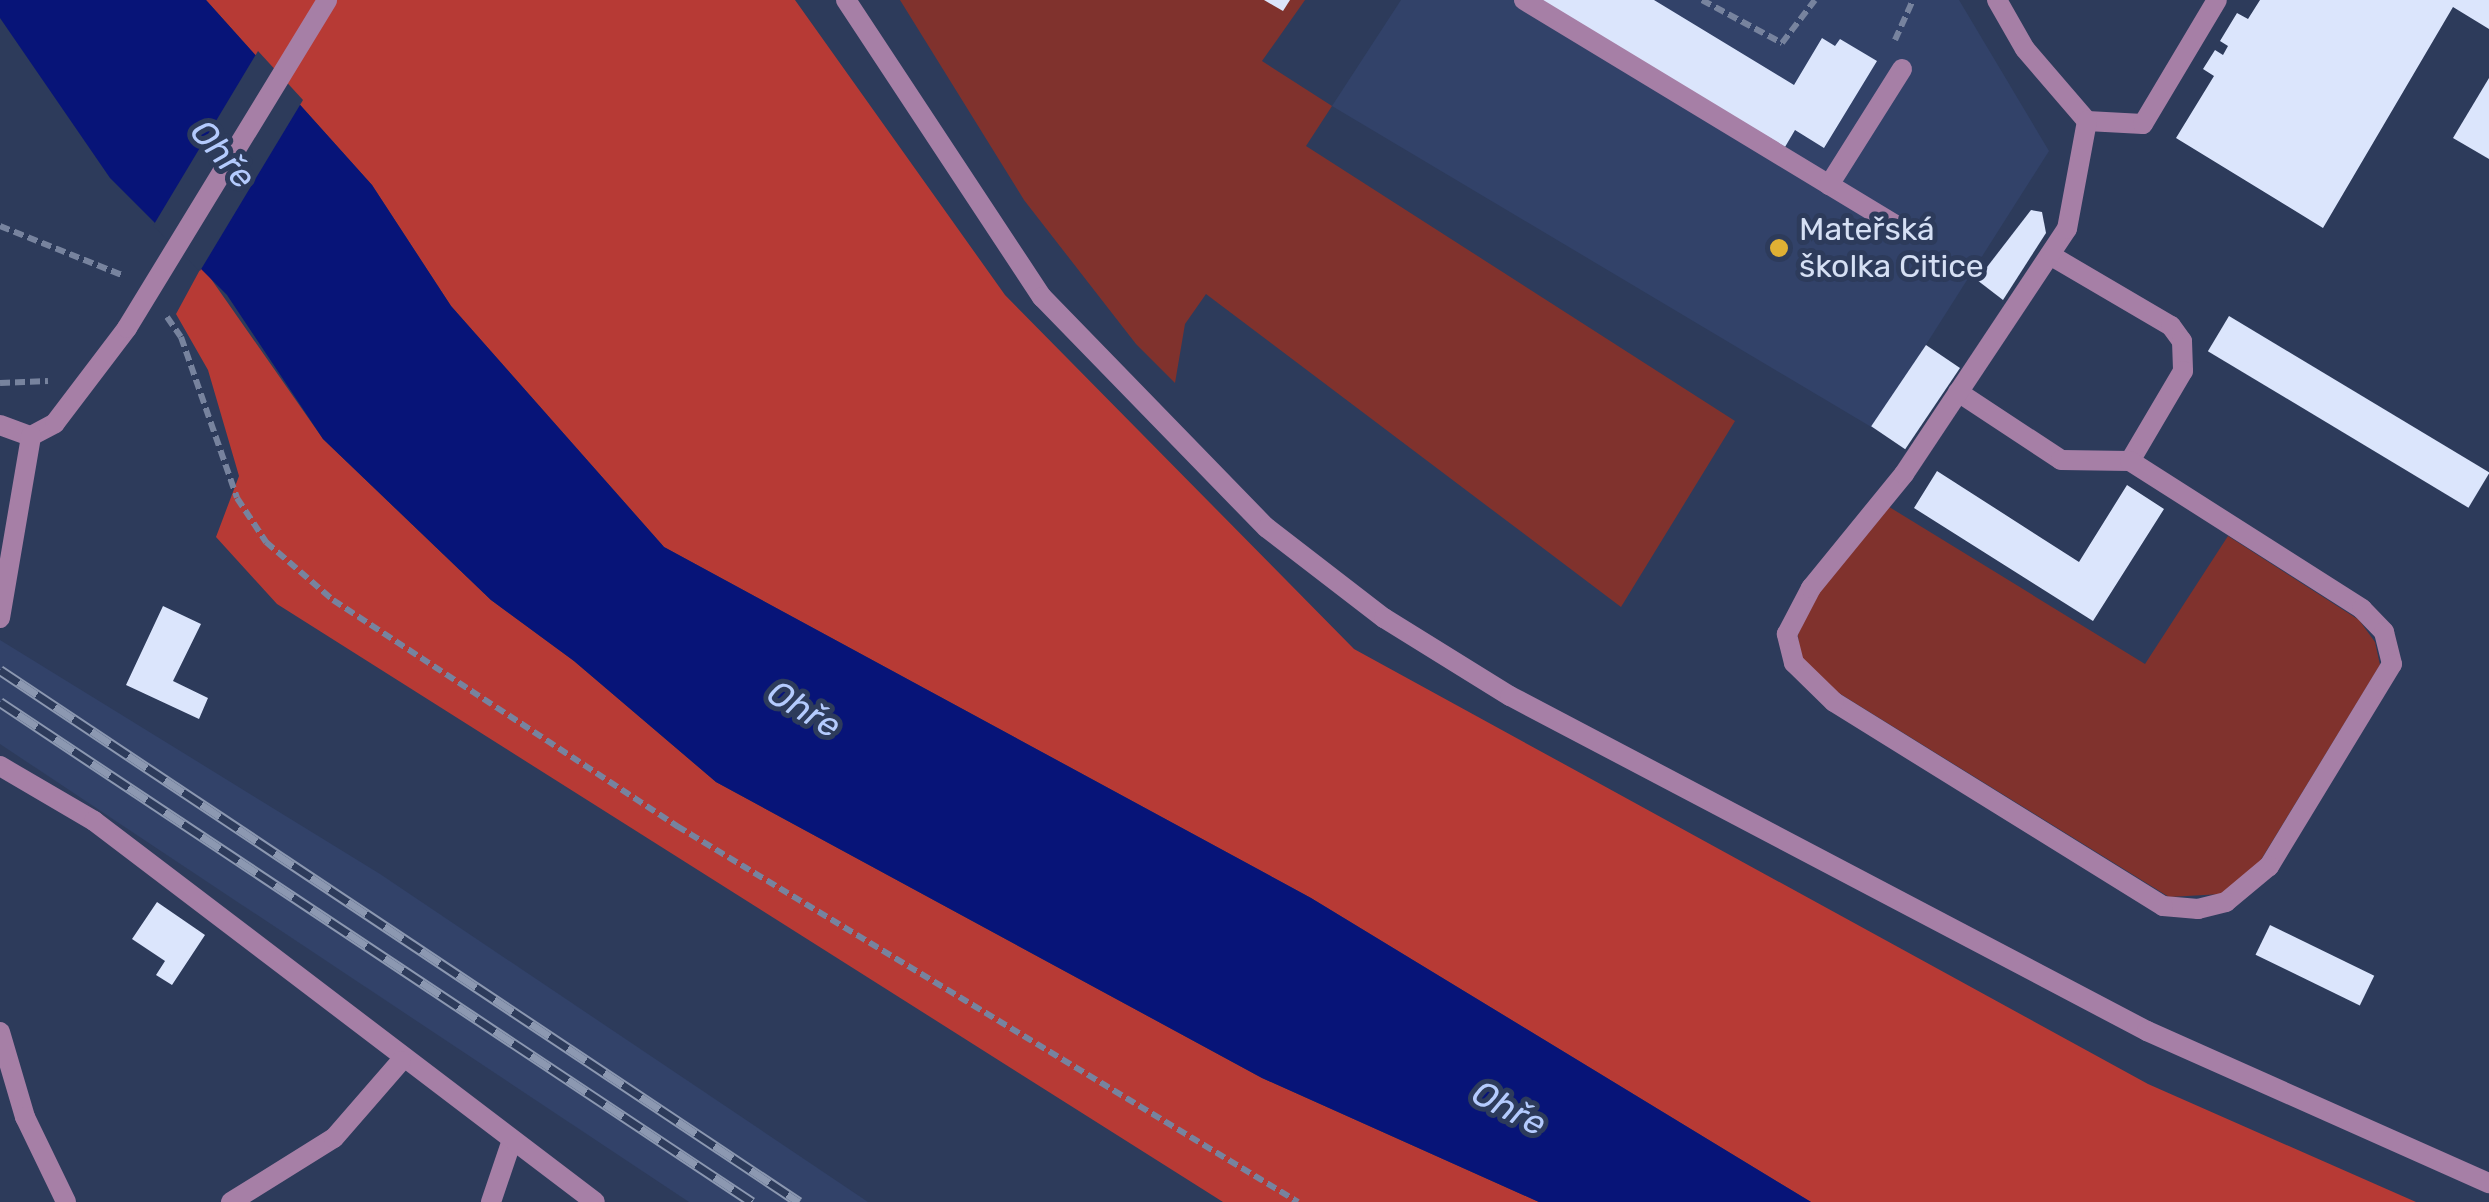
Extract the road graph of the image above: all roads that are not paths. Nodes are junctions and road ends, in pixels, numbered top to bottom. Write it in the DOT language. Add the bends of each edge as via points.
graph roads {
  1 [pos="327,0"];
  2 [pos="846,0"];
  3 [pos="1524,0"];
  4 [pos="1997,0"];
  5 [pos="2217,0"];
  6 [pos="1902,69"];
  7 [pos="2087,120"];
  8 [pos="1829,185"];
  9 [pos="1905,231"];
  10 [pos="2050,255"];
  11 [pos="1958,392"];
  12 [pos="0,425"];
  13 [pos="31,436"];
  14 [pos="2130,461"];
  15 [pos="0,618"];
  16 [pos="0,766"];
  17 [pos="0,1032"];
  18 [pos="402,1060"];
  19 [pos="512,1140"];
  20 [pos="2489,1183"];
  21 [pos="66,1202"];
  22 [pos="231,1202"];
  23 [pos="491,1202"];
  24 [pos="595,1202"];
  1 -- 13 [label="street, bridge" via="127,328 77,399"];
  2 -- 20 [label="street" via="1042,298 1267,528 1384,618 1510,696 2147,1030"];
  3 -- 8 [label="street"];
  4 -- 7 [label="street" via="2024,49"];
  5 -- 7 [label="street" via="2142,124"];
  6 -- 8 [label="street"];
  7 -- 10 [label="street" via="2075,204"];
  8 -- 9 [label="street"];
  10 -- 11 [label="street"];
  10 -- 14 [label="street" via="2171,326 2182,340 2183,371"];
  11 -- 14 [label="street" via="2061,460"];
  11 -- 14 [label="street" via="1792,617 1787,634 1794,663 1834,702 2163,906 2198,909 2226,902 2268,866 2392,664 2384,632 2362,609"];
  12 -- 13 [label="street"];
  13 -- 15 [label="street"];
  16 -- 18 [label="street" via="94,821"];
  17 -- 21 [label="street" via="25,1117"];
  18 -- 19 [label="street"];
  18 -- 22 [label="street" via="334,1138"];
  19 -- 23 [label="street"];
  19 -- 24 [label="street"];
}
